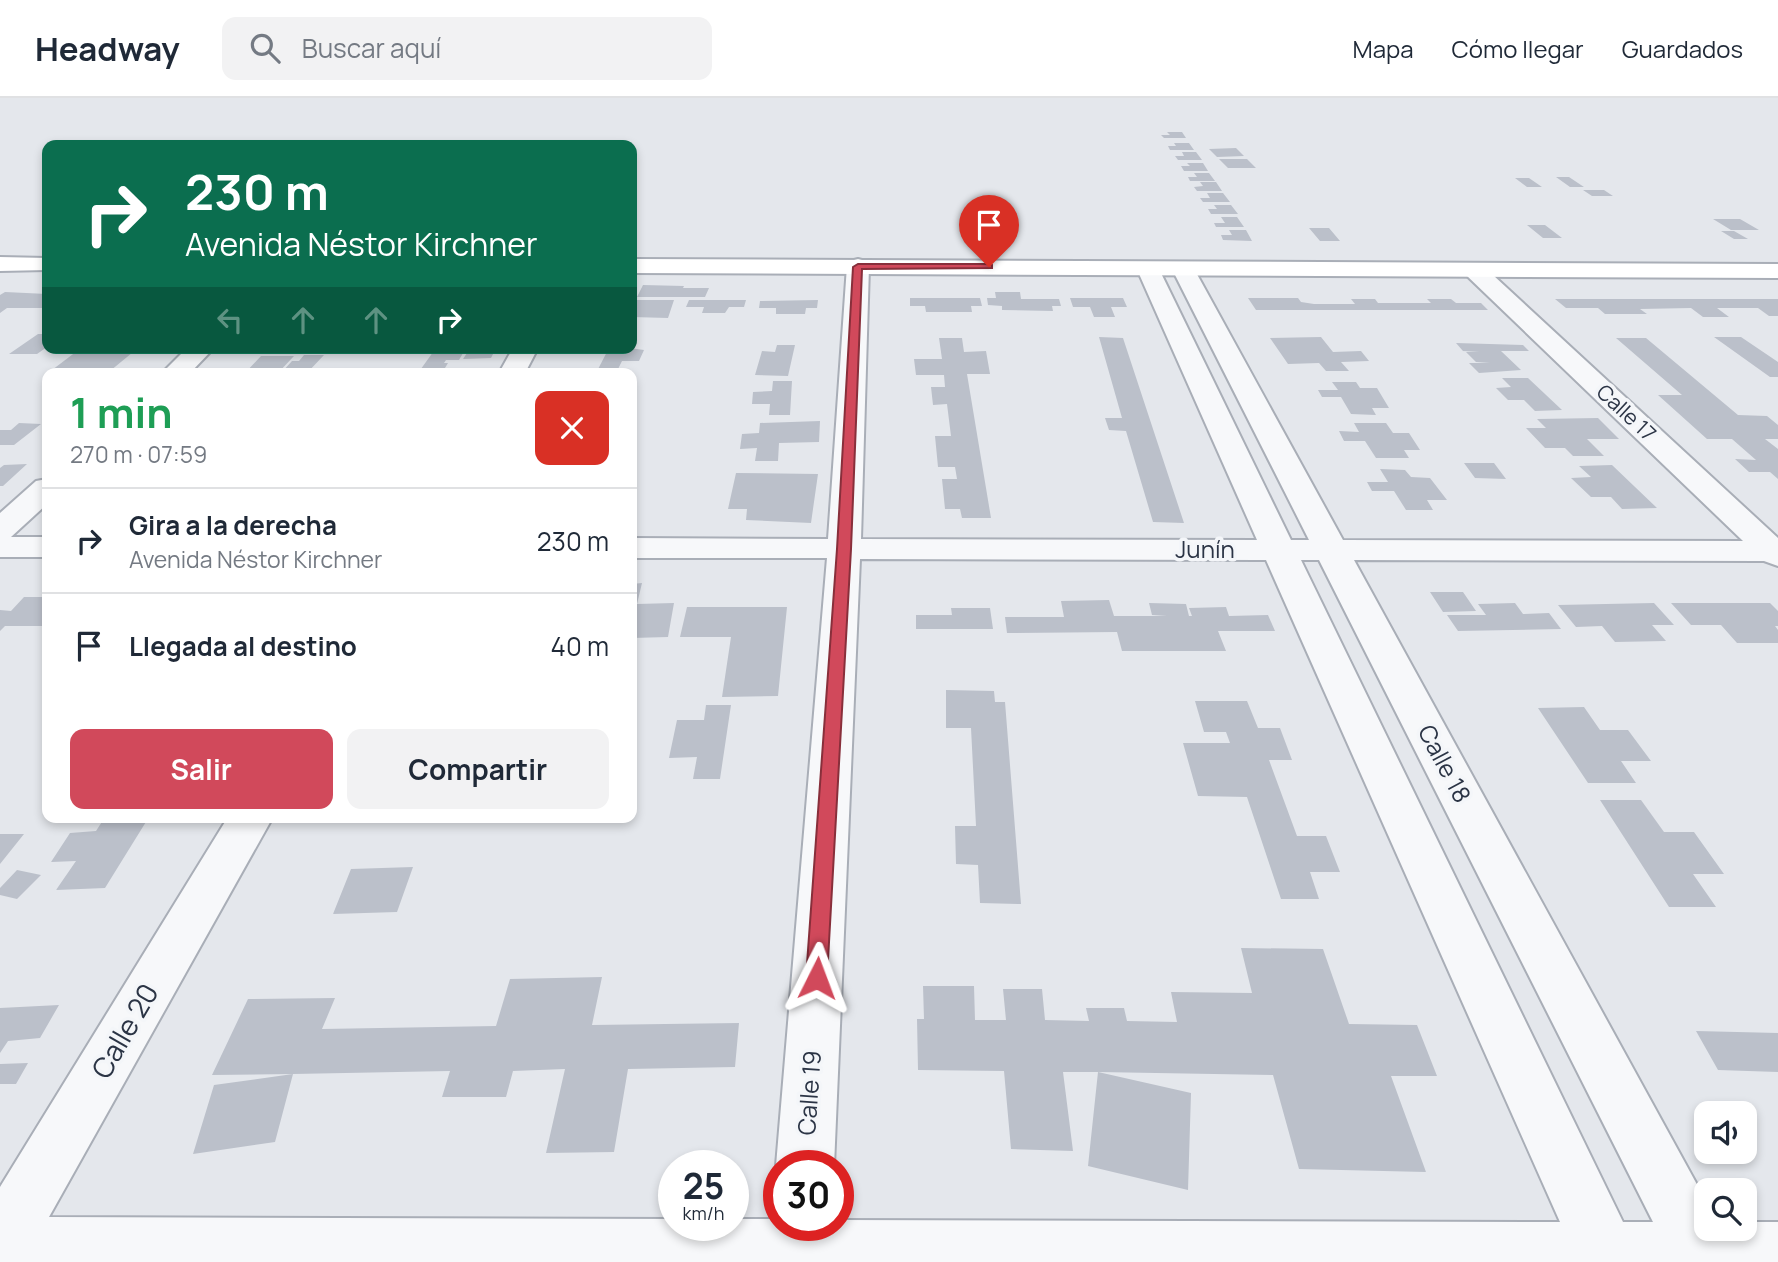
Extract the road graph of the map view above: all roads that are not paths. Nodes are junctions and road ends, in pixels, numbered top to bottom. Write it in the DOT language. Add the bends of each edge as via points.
graph roads {
  1 [pos="42,264"];
  2 [pos="2,265"];
  3 [pos="637,266"];
  4 [pos="858,267"];
  5 [pos="1164,267"];
  6 [pos="1473,269"];
  7 [pos="1776,272"];
  8 [pos="196,354"];
  9 [pos="180,368"];
  10 [pos="42,492"];
  11 [pos="0,530"];
  12 [pos="0,547"];
  13 [pos="42,547"];
  14 [pos="637,548"];
  15 [pos="844,549"];
  16 [pos="1279,550"];
  17 [pos="1331,550"];
  18 [pos="1776,553"];
  19 [pos="247,823"];
  20 [pos="806,1150"];
  21 [pos="0,1246"];
  22 [pos="800,1246"];
  23 [pos="1778,1253"];
  24 [pos="1608,1257"];
  25 [pos="1704,1257"];
  1 -- 2 [label="main road"];
  3 -- 4 [label="main road"];
  4 -- 5 [label="main road"];
  4 -- 15 [label="street, Calle 19"];
  5 -- 6 [label="main road"];
  5 -- 16 [label="street"];
  5 -- 17 [label="street, Calle 18"];
  6 -- 7 [label="main road"];
  6 -- 18 [label="street, Calle 17"];
  8 -- 9 [label="street"];
  10 -- 11 [label="street"];
  12 -- 13 [label="street"];
  14 -- 15 [label="street, Junín"];
  15 -- 16 [label="street, Junín"];
  15 -- 20 [label="street, Calle 19"];
  16 -- 17 [label="street, Junín"];
  16 -- 24 [label="street"];
  17 -- 18 [label="street, Junín"];
  17 -- 25 [label="street, Calle 18"];
  19 -- 21 [label="street, Calle 20"];
  21 -- 22 [label="street"];
  22 -- 24 [label="street"];
  23 -- 25 [label="street"];
  24 -- 25 [label="street"];
}
